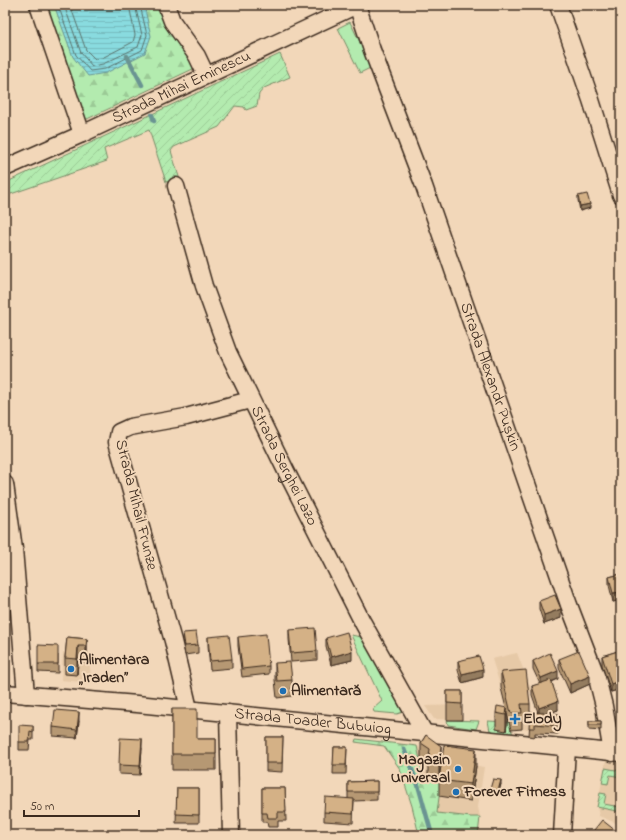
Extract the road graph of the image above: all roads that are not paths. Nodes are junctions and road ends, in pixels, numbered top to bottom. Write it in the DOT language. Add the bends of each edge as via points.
graph roads {
  1 [pos="38,5"];
  2 [pos="166,5"];
  3 [pos="357,5"];
  4 [pos="558,5"];
  5 [pos="206,76"];
  6 [pos="82,134"];
  7 [pos="5,168"];
  8 [pos="176,186"];
  9 [pos="621,195"];
  10 [pos="250,400"];
  11 [pos="5,484"];
  12 [pos="5,693"];
  13 [pos="26,695"];
  14 [pos="189,710"];
  15 [pos="228,713"];
  16 [pos="424,732"];
  17 [pos="567,748"];
  18 [pos="616,753"];
  19 [pos="231,835"];
  20 [pos="562,835"];
  1 -- 6 [label="street"];
  2 -- 5 [label="street" via="172,21 197,56"];
  3 -- 5 [label="street, Strada Mihai Eminescu"];
  3 -- 18 [label="street, Strada Alexandr Pușkin" via="424,186 569,605 597,678"];
  4 -- 9 [label="street"];
  5 -- 6 [label="street, Strada Mihai Eminescu"];
  6 -- 7 [label="street, Strada Mihai Eminescu"];
  8 -- 10 [label="street, Strada Serghei Lazo" via="204,286 228,352"];
  10 -- 14 [label="street, Strada Mihail Frunze" via="119,432 118,442"];
  10 -- 16 [label="street, Strada Serghei Lazo" via="363,623"];
  11 -- 13 [label="street" via="14,549"];
  12 -- 13 [label="street, Strada Toader Bubuiog"];
  13 -- 14 [label="street, Strada Toader Bubuiog"];
  14 -- 15 [label="street, Strada Toader Bubuiog"];
  15 -- 16 [label="street, Strada Toader Bubuiog"];
  15 -- 19 [label="street"];
  16 -- 17 [label="street, Strada Toader Bubuiog"];
  17 -- 18 [label="street, Strada Toader Bubuiog"];
  17 -- 20 [label="street"];
}
